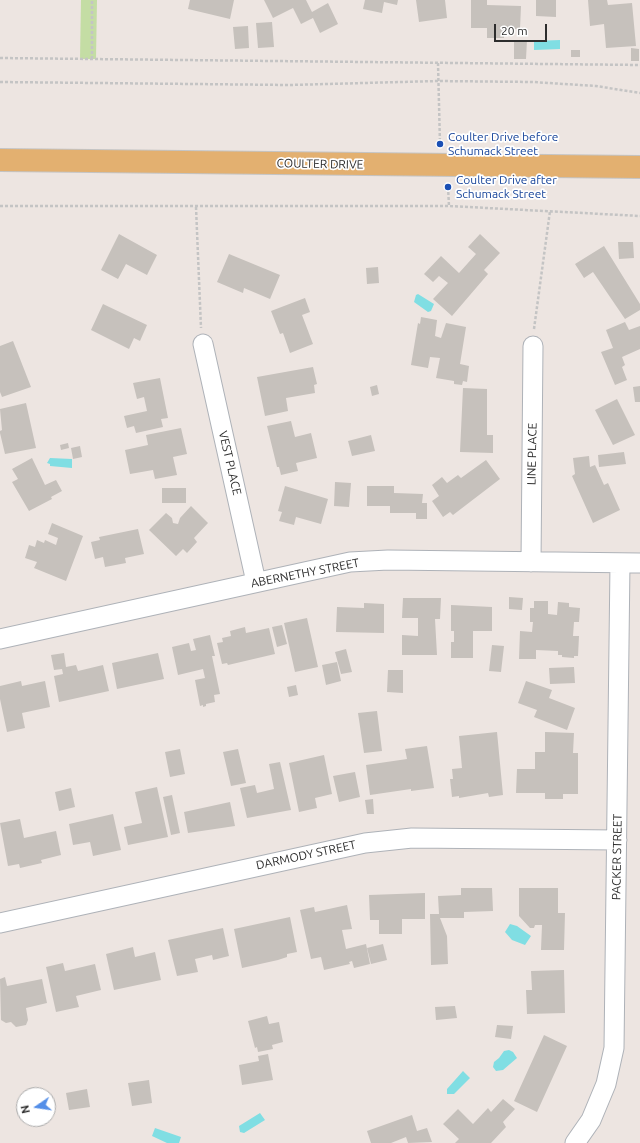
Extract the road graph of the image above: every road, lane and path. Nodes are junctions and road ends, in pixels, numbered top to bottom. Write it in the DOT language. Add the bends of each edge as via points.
graph roads {
  1 [pos="92,0"];
  2 [pos="0,58"];
  3 [pos="92,59"];
  4 [pos="438,63"];
  5 [pos="640,65"];
  6 [pos="438,81"];
  7 [pos="0,82"];
  8 [pos="640,94"];
  9 [pos="440,144"];
  10 [pos="0,160"];
  11 [pos="640,167"];
  12 [pos="448,188"];
  13 [pos="0,206"];
  14 [pos="449,206"];
  15 [pos="196,207"];
  16 [pos="550,211"];
  17 [pos="640,216"];
  18 [pos="203,344"];
  19 [pos="533,346"];
  20 [pos="531,562"];
  21 [pos="620,563"];
  22 [pos="640,563"];
  23 [pos="256,582"];
  24 [pos="1,636"];
  25 [pos="617,840"];
  26 [pos="0,923"];
  27 [pos="575,1143"];
  1 -- 3 [label="path"];
  2 -- 3 [label="path"];
  3 -- 4 [label="path"];
  4 -- 5 [label="path"];
  4 -- 6 [label="path"];
  6 -- 7 [label="path" via="290,85"];
  6 -- 8 [label="path" via="588,85"];
  6 -- 9 [label="path"];
  10 -- 11 [label="main road, COULTER DRIVE"];
  12 -- 14 [label="path"];
  13 -- 15 [label="path"];
  14 -- 15 [label="path"];
  14 -- 16 [label="path"];
  15 -- 18 [label="path"];
  16 -- 17 [label="path"];
  16 -- 19 [label="path" via="534,322"];
  18 -- 23 [label="street, VEST PLACE"];
  19 -- 20 [label="street, LINE PLACE"];
  20 -- 21 [label="street, ABERNETHY STREET"];
  20 -- 23 [label="street, ABERNETHY STREET" via="350,562"];
  21 -- 22 [label="street, ABERNETHY STREET"];
  21 -- 25 [label="street, PACKER STREET"];
  23 -- 24 [label="street, ABERNETHY STREET"];
  25 -- 26 [label="street, DARMODY STREET" via="412,838 365,842"];
  25 -- 27 [label="street, PACKER STREET" via="614,1048 606,1084 591,1120"];
}
